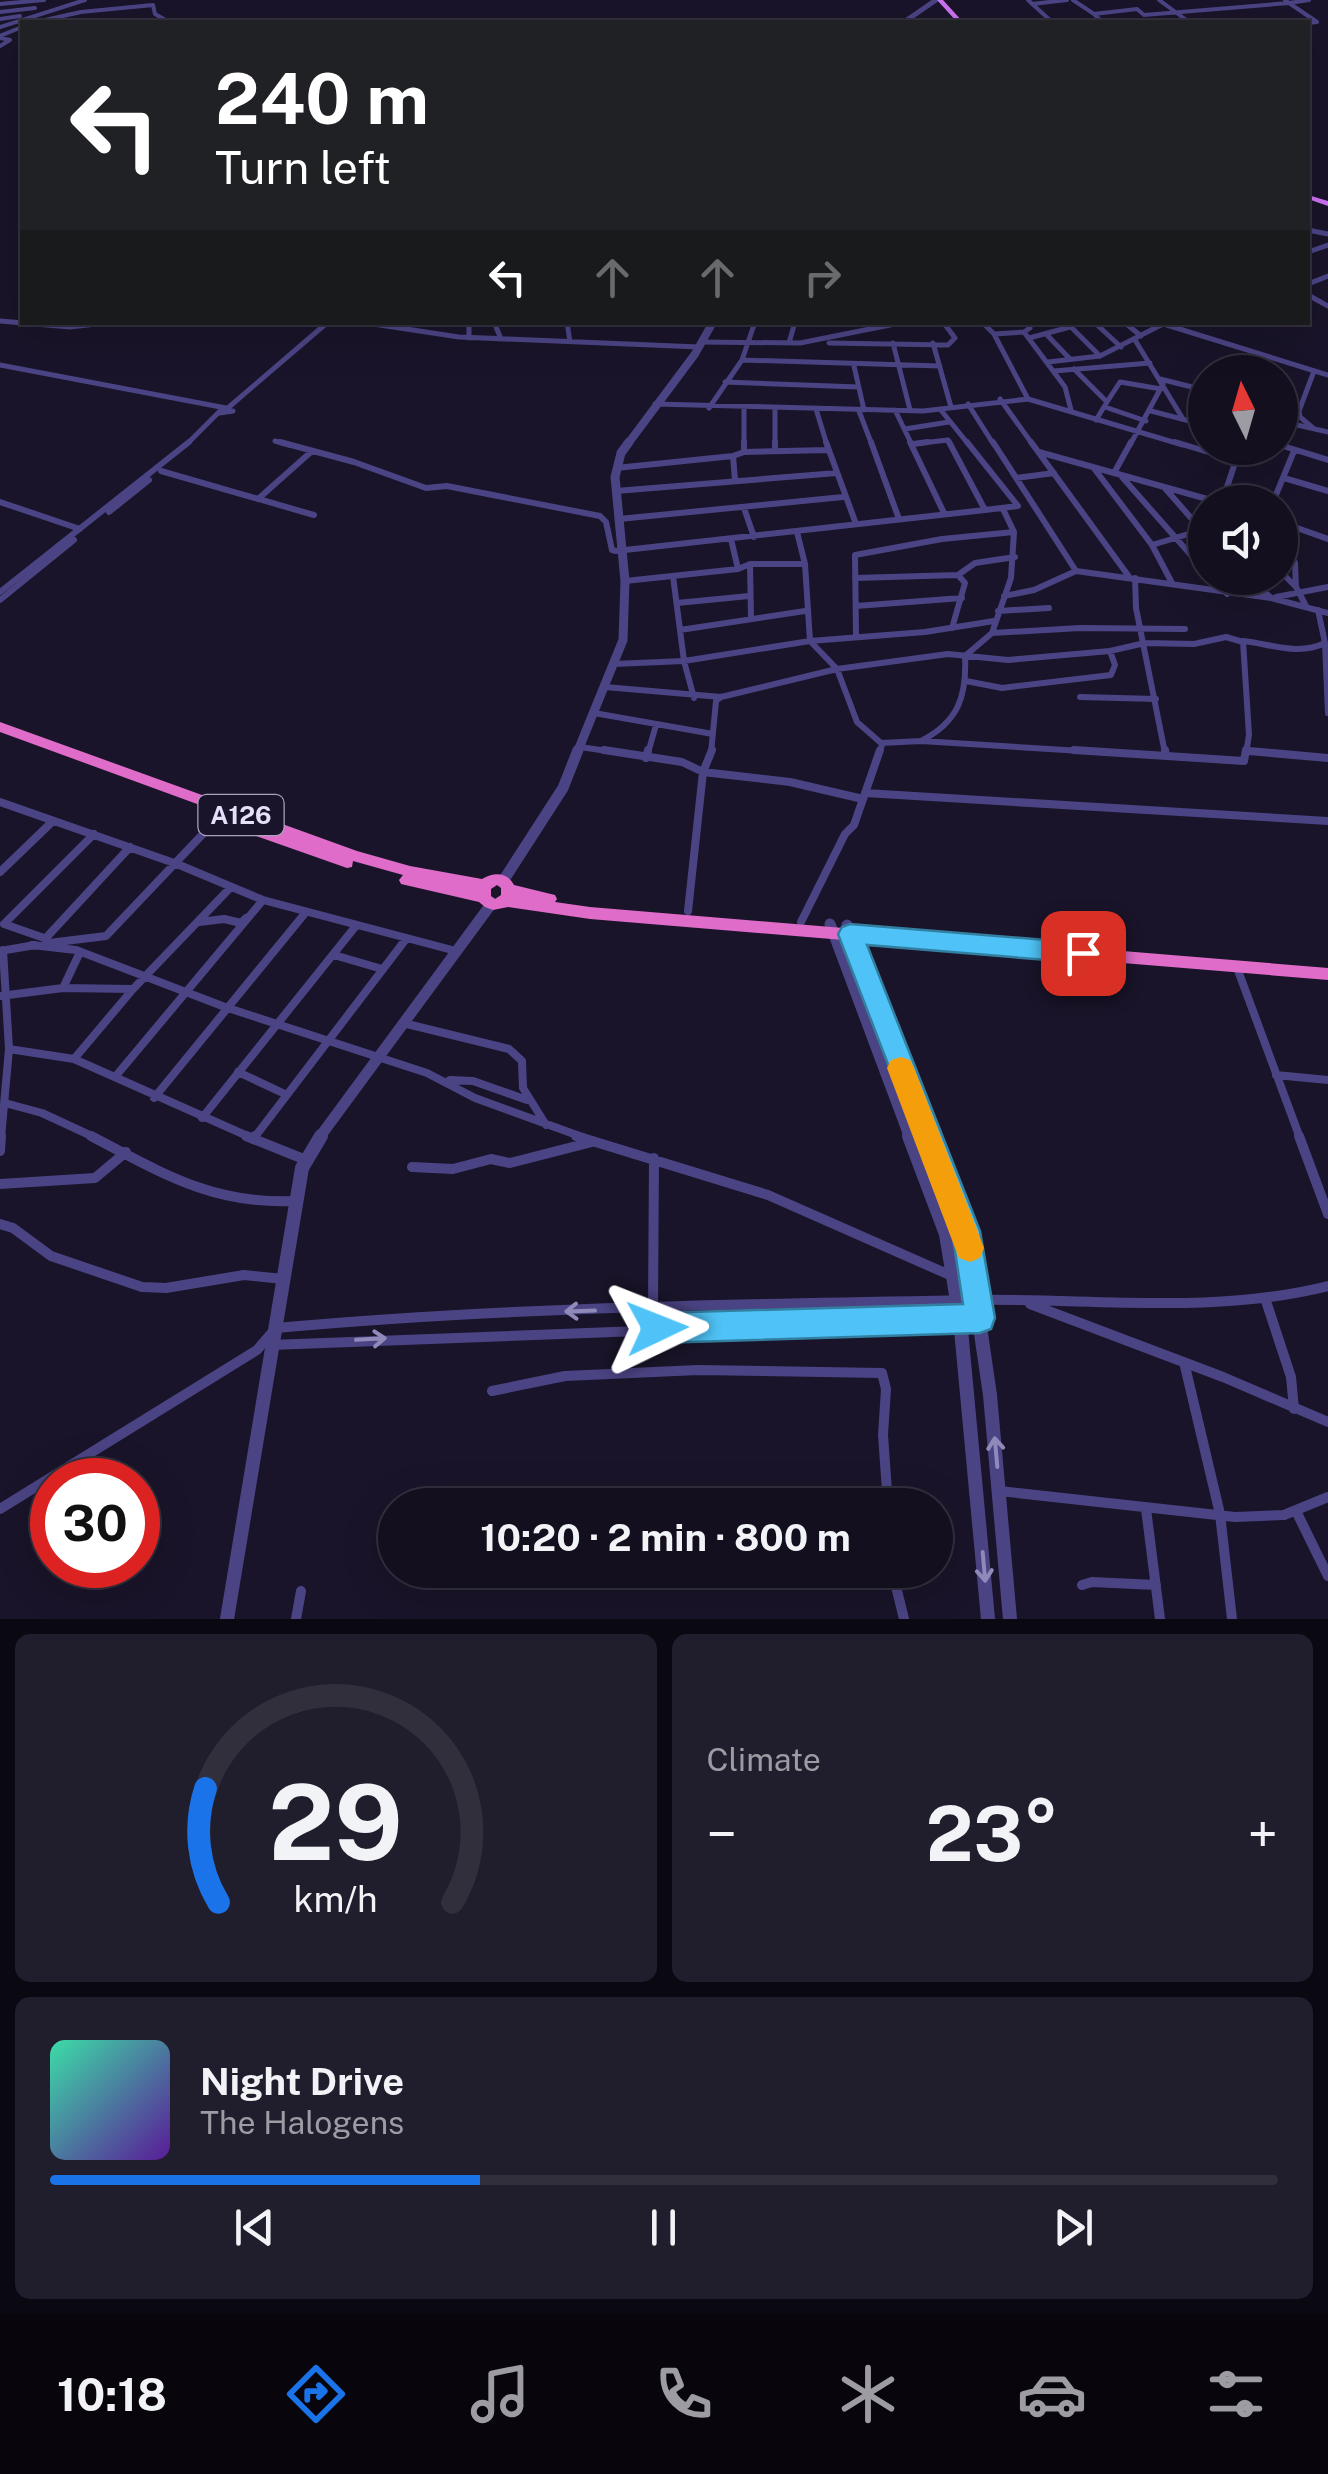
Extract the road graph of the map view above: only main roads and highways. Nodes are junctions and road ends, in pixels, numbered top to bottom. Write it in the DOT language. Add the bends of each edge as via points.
graph roads {
  1 [pos="938,0"];
  2 [pos="958,20"];
  3 [pos="0,727"];
  4 [pos="0,736"];
  5 [pos="496,893"];
  6 [pos="840,929"];
  7 [pos="1328,965"];
  8 [pos="1328,974"];
  1 -- 2 [label="main road"];
  3 -- 5 [label="highway, A126" via="354,856"];
  4 -- 5 [label="highway, A126" via="363,868"];
  5 -- 6 [label="highway, A126"];
  5 -- 6 [label="highway, A126"];
  6 -- 7 [label="highway, A126"];
  6 -- 8 [label="highway, A126"];
}
